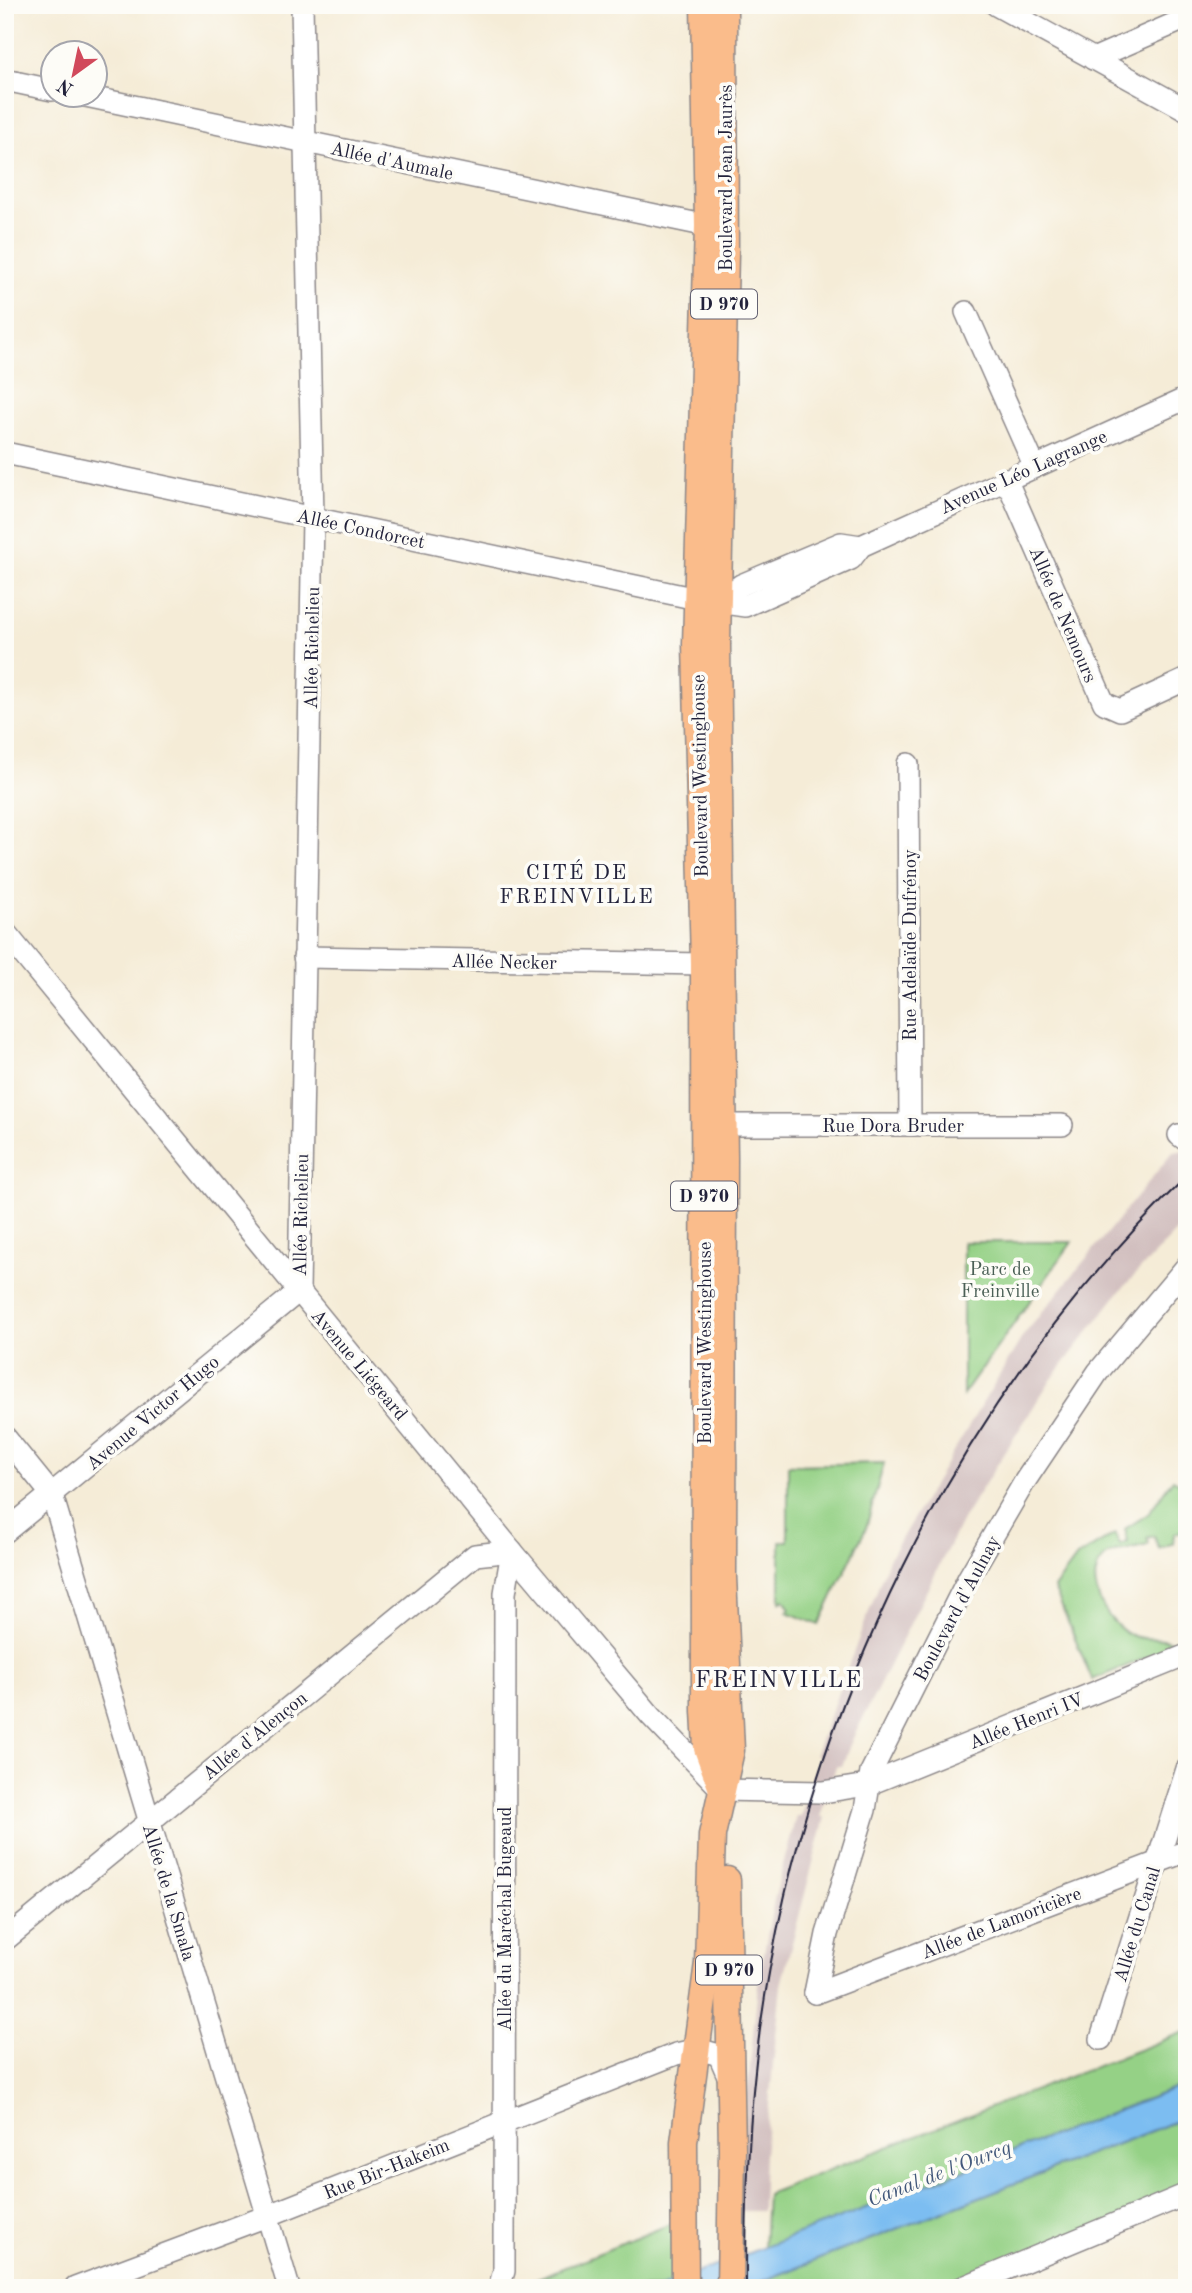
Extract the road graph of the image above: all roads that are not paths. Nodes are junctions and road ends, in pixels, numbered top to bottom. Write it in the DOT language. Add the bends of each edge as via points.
graph roads {
  1 [pos="302,5"];
  2 [pos="704,5"];
  3 [pos="724,5"];
  4 [pos="996,5"];
  5 [pos="1187,18"];
  6 [pos="1093,59"];
  7 [pos="5,80"];
  8 [pos="38,87"];
  9 [pos="108,101"];
  10 [pos="1187,110"];
  11 [pos="304,142"];
  12 [pos="708,226"];
  13 [pos="966,312"];
  14 [pos="1187,398"];
  15 [pos="5,453"];
  16 [pos="1034,465"];
  17 [pos="1006,479"];
  18 [pos="313,518"];
  19 [pos="707,601"];
  20 [pos="1187,679"];
  21 [pos="908,764"];
  22 [pos="5,932"];
  23 [pos="304,957"];
  24 [pos="704,964"];
  25 [pos="723,1125"];
  26 [pos="910,1125"];
  27 [pos="1062,1125"];
  28 [pos="1187,1266"];
  29 [pos="299,1291"];
  30 [pos="5,1437"];
  31 [pos="52,1495"];
  32 [pos="5,1532"];
  33 [pos="512,1551"];
  34 [pos="1187,1655"];
  35 [pos="1187,1769"];
  36 [pos="867,1785"];
  37 [pos="722,1790"];
  38 [pos="148,1822"];
  39 [pos="1187,1851"];
  40 [pos="1154,1863"];
  41 [pos="5,1940"];
  42 [pos="815,1993"];
  43 [pos="1101,2039"];
  44 [pos="698,2049"];
  45 [pos="731,2083"];
  46 [pos="503,2121"];
  47 [pos="1187,2194"];
  48 [pos="267,2216"];
  49 [pos="75,2288"];
  50 [pos="289,2288"];
  51 [pos="499,2288"];
  52 [pos="685,2288"];
  53 [pos="730,2288"];
  54 [pos="961,2288"];
  1 -- 11 [label="street, Allée Richelieu"];
  2 -- 12 [label="main road, Boulevard Jean Jaurès / D 970"];
  3 -- 19 [label="main road, Boulevard Jean Jaurès / D 970" via="725,252"];
  4 -- 6 [label="street"];
  5 -- 6 [label="street"];
  6 -- 10 [label="street"];
  7 -- 8 [label="street"];
  9 -- 11 [label="street, Allée d'Aumale"];
  11 -- 12 [label="street, Allée d'Aumale"];
  11 -- 18 [label="street, Allée Richelieu"];
  12 -- 19 [label="main road, Boulevard Jean Jaurès / D 970"];
  13 -- 16 [label="street"];
  14 -- 16 [label="street, Avenue Léo Lagrange"];
  15 -- 18 [label="street, Allée Condorcet"];
  16 -- 17 [label="street, Avenue Léo Lagrange"];
  17 -- 19 [label="street, Avenue Léo Lagrange" via="861,546 851,559 745,606"];
  17 -- 20 [label="street, Allée de Nemours" via="1104,703 1120,710"];
  18 -- 19 [label="street, Allée Condorcet"];
  18 -- 23 [label="street, Allée Richelieu"];
  19 -- 24 [label="main road, Boulevard Westinghouse / D 970"];
  19 -- 25 [label="main road, Boulevard Westinghouse / D 970"];
  21 -- 26 [label="street, Rue Adelaïde Dufrénoy"];
  22 -- 29 [label="street, Avenue Liégeard"];
  23 -- 24 [label="street, Allée Necker"];
  23 -- 29 [label="street, Allée Richelieu"];
  24 -- 37 [label="main road, Boulevard Westinghouse / D 970" via="705,1711 707,1748"];
  25 -- 26 [label="street, Rue Dora Bruder"];
  25 -- 37 [label="main road, Boulevard Westinghouse / D 970" via="723,1577 731,1750"];
  26 -- 27 [label="street, Rue Dora Bruder"];
  28 -- 36 [label="street, Boulevard d'Aulnay" via="1098,1372 1025,1481 969,1577"];
  29 -- 31 [label="street, Avenue Victor Hugo"];
  29 -- 33 [label="street, Avenue Liégeard"];
  30 -- 31 [label="street"];
  31 -- 32 [label="street, Avenue Victor Hugo"];
  31 -- 38 [label="street, Allée de la Smala"];
  33 -- 37 [label="street, Avenue Liégeard" via="651,1716"];
  33 -- 38 [label="street, Allée d'Alençon" via="475,1555"];
  33 -- 46 [label="street, Allée du Maréchal Bugeaud" via="505,1593"];
  34 -- 36 [label="street, Allée Henri IV"];
  35 -- 40 [label="street, Allée du Canal"];
  36 -- 37 [label="street, Allée Henri IV" via="823,1792"];
  36 -- 42 [label="street, Boulevard d'Aulnay" via="865,1810 827,1934"];
  37 -- 44 [label="main road, Boulevard Westinghouse / D 970" via="712,1835 708,1963"];
  37 -- 45 [label="main road, Boulevard Westinghouse / D 970"];
  38 -- 41 [label="street, Allée d'Alençon"];
  38 -- 48 [label="street, Allée de la Smala"];
  39 -- 40 [label="street, Allée de Lamoricière"];
  40 -- 42 [label="street, Allée de Lamoricière"];
  40 -- 43 [label="street, Allée du Canal"];
  44 -- 45 [label="street" via="719,2055"];
  44 -- 46 [label="street, Rue Bir-Hakeim"];
  44 -- 52 [label="main road, Boulevard Westinghouse / D 970" via="684,2142"];
  45 -- 53 [label="main road, Boulevard Westinghouse / D 970"];
  46 -- 48 [label="street, Rue Bir-Hakeim"];
  46 -- 51 [label="street, Allée du Maréchal Bugeaud" via="504,2272"];
  47 -- 54 [label="street"];
  48 -- 49 [label="street, Rue Bir-Hakeim"];
  48 -- 50 [label="street, Allée de la Smala"];
}
